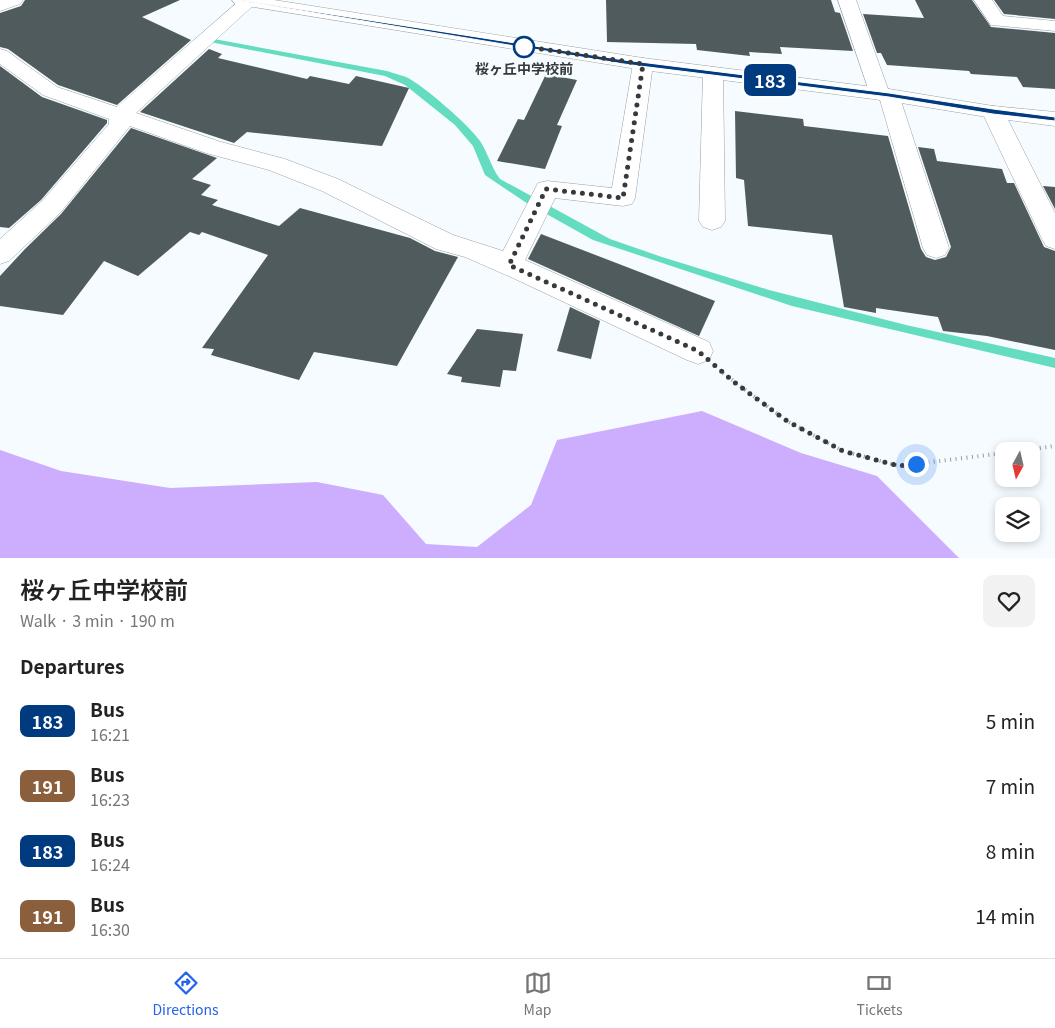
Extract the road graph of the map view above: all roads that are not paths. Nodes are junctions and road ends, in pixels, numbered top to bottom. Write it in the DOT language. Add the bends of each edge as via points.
graph roads {
  1 [pos="14,0"];
  2 [pos="847,0"];
  3 [pos="983,0"];
  4 [pos="244,1"];
  5 [pos="0,6"];
  6 [pos="1055,26"];
  7 [pos="0,55"];
  8 [pos="643,64"];
  9 [pos="713,74"];
  10 [pos="884,94"];
  11 [pos="993,112"];
  12 [pos="120,116"];
  13 [pos="1055,119"];
  14 [pos="712,221"];
  15 [pos="1055,239"];
  16 [pos="936,248"];
  17 [pos="0,254"];
  18 [pos="509,265"];
  19 [pos="698,351"];
  1 -- 5 [label="street"];
  2 -- 10 [label="street"];
  3 -- 6 [label="street" via="997,21"];
  4 -- 8 [label="street"];
  4 -- 12 [label="street"];
  7 -- 12 [label="street" via="50,91"];
  8 -- 9 [label="street"];
  8 -- 18 [label="street" via="623,198 546,189"];
  9 -- 10 [label="street"];
  9 -- 14 [label="street"];
  10 -- 11 [label="street"];
  10 -- 16 [label="street"];
  11 -- 13 [label="street"];
  11 -- 15 [label="street"];
  12 -- 17 [label="street" via="120,124 51,207"];
  12 -- 18 [label="street" via="214,148 277,164 330,185 445,242"];
  18 -- 19 [label="street"];
}
